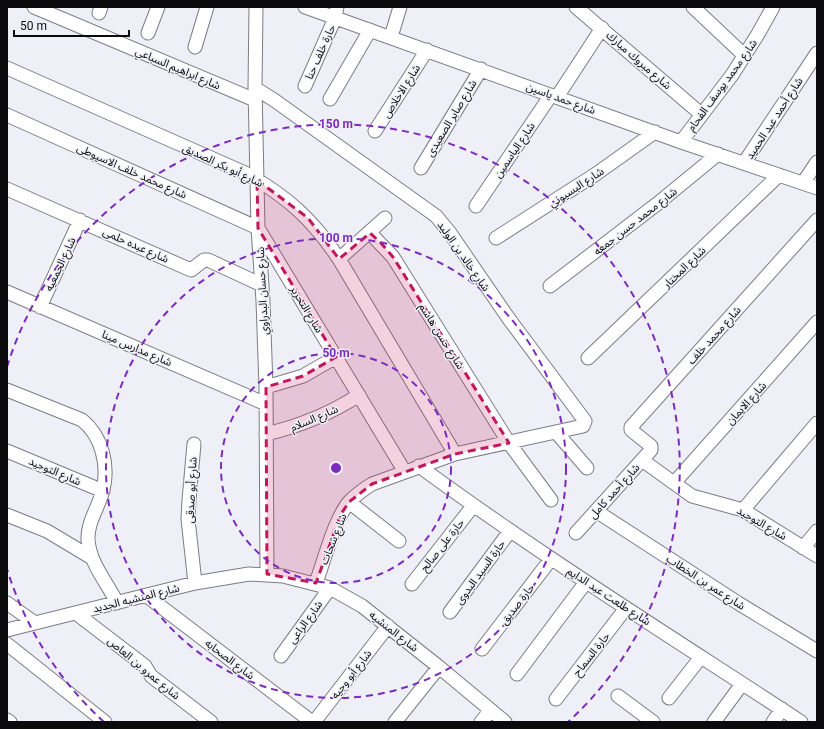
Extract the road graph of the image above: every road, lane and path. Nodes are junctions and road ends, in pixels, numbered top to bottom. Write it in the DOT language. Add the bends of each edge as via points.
graph roads {
  1 [pos="34,7"];
  2 [pos="158,7"];
  3 [pos="207,7"];
  4 [pos="256,7"];
  5 [pos="306,7"];
  6 [pos="400,7"];
  7 [pos="576,7"];
  8 [pos="693,7"];
  9 [pos="773,7"];
  10 [pos="336,12"];
  11 [pos="602,28"];
  12 [pos="370,30"];
  13 [pos="148,33"];
  14 [pos="391,38"];
  15 [pos="194,47"];
  16 [pos="427,50"];
  17 [pos="817,53"];
  18 [pos="745,56"];
  19 [pos="7,68"];
  20 [pos="481,69"];
  21 [pos="305,86"];
  22 [pos="255,94"];
  23 [pos="554,96"];
  24 [pos="330,98"];
  25 [pos="701,114"];
  26 [pos="7,115"];
  27 [pos="375,131"];
  28 [pos="655,132"];
  29 [pos="681,142"];
  30 [pos="718,154"];
  31 [pos="817,162"];
  32 [pos="744,163"];
  33 [pos="421,168"];
  34 [pos="779,175"];
  35 [pos="257,180"];
  36 [pos="803,183"];
  37 [pos="7,188"];
  38 [pos="817,188"];
  39 [pos="476,206"];
  40 [pos="385,218"];
  41 [pos="80,220"];
  42 [pos="817,220"];
  43 [pos="258,228"];
  44 [pos="370,233"];
  45 [pos="496,238"];
  46 [pos="340,259"];
  47 [pos="262,285"];
  48 [pos="550,286"];
  49 [pos="7,292"];
  50 [pos="40,307"];
  51 [pos="817,322"];
  52 [pos="336,357"];
  53 [pos="588,358"];
  54 [pos="266,387"];
  55 [pos="7,390"];
  56 [pos="359,395"];
  57 [pos="266,404"];
  58 [pos="817,423"];
  59 [pos="556,432"];
  60 [pos="266,434"];
  61 [pos="509,443"];
  62 [pos="194,444"];
  63 [pos="652,448"];
  64 [pos="7,451"];
  65 [pos="455,454"];
  66 [pos="642,460"];
  67 [pos="420,466"];
  68 [pos="587,468"];
  69 [pos="405,472"];
  70 [pos="674,483"];
  71 [pos="103,491"];
  72 [pos="551,500"];
  73 [pos="349,502"];
  74 [pos="473,506"];
  75 [pos="743,510"];
  76 [pos="596,511"];
  77 [pos="7,515"];
  78 [pos="510,531"];
  79 [pos="817,531"];
  80 [pos="576,533"];
  81 [pos="399,541"];
  82 [pos="803,548"];
  83 [pos="817,556"];
  84 [pos="92,558"];
  85 [pos="552,559"];
  86 [pos="267,574"];
  87 [pos="586,582"];
  88 [pos="195,583"];
  89 [pos="316,583"];
  90 [pos="412,584"];
  91 [pos="330,588"];
  92 [pos="147,596"];
  93 [pos="7,603"];
  94 [pos="118,603"];
  95 [pos="626,608"];
  96 [pos="450,612"];
  97 [pos="76,614"];
  98 [pos="35,623"];
  99 [pos="388,626"];
  100 [pos="7,630"];
  101 [pos="7,644"];
  102 [pos="482,649"];
  103 [pos="817,651"];
  104 [pos="281,656"];
  105 [pos="701,657"];
  106 [pos="439,667"];
  107 [pos="517,674"];
  108 [pos="742,684"];
  109 [pos="618,696"];
  110 [pos="669,698"];
  111 [pos="556,699"];
  112 [pos="491,710"];
  113 [pos="782,710"];
  114 [pos="7,720"];
  115 [pos="10,722"];
  116 [pos="105,722"];
  117 [pos="211,722"];
  118 [pos="313,722"];
  119 [pos="396,722"];
  120 [pos="481,722"];
  121 [pos="505,722"];
  122 [pos="653,722"];
  123 [pos="714,722"];
  124 [pos="773,722"];
  125 [pos="801,722"];
  1 -- 22 [label="street, شارع ابراهيم السباعي"];
  2 -- 13 [label="street"];
  3 -- 15 [label="street"];
  4 -- 22 [label="street, شارع حسان البدراوي"];
  5 -- 10 [label="street, شارع حمد ياسين"];
  6 -- 14 [label="street"];
  7 -- 11 [label="street, شارع مبروك مبارك"];
  8 -- 18 [label="street"];
  9 -- 18 [label="street, شارع محمد يوسف الفحام"];
  10 -- 12 [label="street, شارع حمد ياسين"];
  10 -- 21 [label="street, حارة خلف حنا"];
  11 -- 23 [label="street, شارع الياسمين"];
  11 -- 25 [label="street, شارع مبروك مبارك"];
  12 -- 14 [label="street, شارع حمد ياسين"];
  12 -- 24 [label="street"];
  14 -- 16 [label="street, شارع حمد ياسين"];
  16 -- 20 [label="street, شارع حمد ياسين"];
  16 -- 27 [label="street, شارع الاخلاص"];
  17 -- 32 [label="street, شارع أحمد عبد الحميد"];
  18 -- 25 [label="street, شارع محمد يوسف الفحام"];
  19 -- 35 [label="street, شارع أبو بكر الصديق"];
  20 -- 23 [label="street, شارع حمد ياسين"];
  20 -- 33 [label="street, شارع صابر الصعيدى"];
  22 -- 35 [label="street, شارع حسان البدراوي"];
  22 -- 59 [label="street, شارع خالد بن الوليد" via="320,132 436,216 585,421 583,426"];
  23 -- 28 [label="street, شارع حمد ياسين"];
  23 -- 39 [label="street, شارع الياسمين"];
  25 -- 29 [label="street, شارع محمد يوسف الفحام"];
  26 -- 43 [label="street, شارع محمد خلف الاسيوطى"];
  28 -- 29 [label="street, شارع حمد ياسين"];
  28 -- 45 [label="street, شارع البسيوني" via="596,174"];
  29 -- 30 [label="street, شارع حمد ياسين"];
  30 -- 32 [label="street, شارع حمد ياسين"];
  30 -- 48 [label="street, شارع محمد حسن جمعه"];
  31 -- 36 [label="street"];
  32 -- 34 [label="street, شارع حمد ياسين"];
  34 -- 36 [label="street, شارع حمد ياسين"];
  34 -- 53 [label="street, شارع المختار"];
  35 -- 43 [label="street, شارع حسان البدراوي"];
  35 -- 46 [label="street, شارع أبو بكر الصديق" via="293,204 308,218"];
  36 -- 38 [label="street, شارع حمد ياسين"];
  37 -- 41 [label="street, شارع عبده حلمى"];
  40 -- 44 [label="street"];
  41 -- 47 [label="street, شارع عبده حلمى" via="191,270 204,260 208,260"];
  41 -- 50 [label="street, شارع الجمعيه"];
  42 -- 63 [label="street, شارع محمد خلف" via="631,427 631,430"];
  43 -- 47 [label="street, شارع حسان البدراوي"];
  43 -- 52 [label="street, شارع التحرير"];
  44 -- 46 [label="street"];
  44 -- 61 [label="street, شارع حسن هاشم" via="393,257"];
  46 -- 65 [label="street, شارع أبو بكر الصديق"];
  47 -- 54 [label="street, شارع حسان البدراوي"];
  49 -- 50 [label="street, شارع مدارس مينا"];
  50 -- 57 [label="street, شارع مدارس مينا"];
  51 -- 70 [label="street, شارع الايمان"];
  52 -- 54 [label="street" via="303,376"];
  52 -- 56 [label="street, شارع التحرير"];
  54 -- 57 [label="street, شارع حسان البدراوي"];
  55 -- 71 [label="street" via="82,420 92,428 102,450 105,469"];
  56 -- 60 [label="street, شارع السلام" via="324,415 286,430"];
  56 -- 69 [label="street, شارع التحرير"];
  57 -- 60 [label="street, شارع حسان البدراوي"];
  58 -- 75 [label="street"];
  59 -- 61 [label="street"];
  59 -- 68 [label="street"];
  60 -- 86 [label="street, شارع حسان البدراوي"];
  61 -- 65 [label="street"];
  61 -- 72 [label="street, شارع حسن هاشم"];
  62 -- 88 [label="street, شارع أبو صدقى" via="188,519"];
  63 -- 66 [label="street, شارع أحمد كامل"];
  64 -- 71 [label="street, شارع التوحيد"];
  65 -- 67 [label="street"];
  66 -- 70 [label="street, شارع التوحيد"];
  66 -- 76 [label="street, شارع أحمد كامل"];
  67 -- 69 [label="street, شارع شحات"];
  67 -- 74 [label="street, شارع طلعت عبد الدايم"];
  69 -- 73 [label="street, شارع شحات" via="372,484"];
  70 -- 75 [label="street, شارع التوحيد" via="698,499"];
  71 -- 84 [label="street" via="96,504 88,538"];
  73 -- 81 [label="street"];
  73 -- 89 [label="street, شارع شحات" via="341,514"];
  74 -- 78 [label="street, شارع طلعت عبد الدايم"];
  74 -- 90 [label="street, حارة على صالح"];
  75 -- 82 [label="street, شارع التوحيد"];
  76 -- 80 [label="street, شارع أحمد كامل"];
  76 -- 103 [label="street, شارع عمر بن الخطاب"];
  77 -- 84 [label="street" via="47,531"];
  78 -- 85 [label="street, شارع طلعت عبد الدايم"];
  78 -- 96 [label="street, حارة السيد البدوى"];
  79 -- 82 [label="street"];
  82 -- 83 [label="street, شارع التوحيد"];
  84 -- 94 [label="street"];
  85 -- 87 [label="street, شارع طلعت عبد الدايم"];
  85 -- 102 [label="street, حارة صديق"];
  86 -- 88 [label="street, شارع المنشيه الجديد" via="231,576"];
  86 -- 89 [label="street, شارع المنشيه"];
  87 -- 95 [label="street, شارع طلعت عبد الدايم"];
  87 -- 107 [label="street"];
  88 -- 92 [label="street, شارع المنشيه الجديد"];
  89 -- 91 [label="street, شارع المنشيه"];
  91 -- 99 [label="street, شارع المنشيه" via="362,606"];
  91 -- 104 [label="street, شارع الراعى"];
  92 -- 94 [label="street, شارع المنشيه الجديد"];
  92 -- 118 [label="street, شارع الصحابه"];
  93 -- 98 [label="street"];
  94 -- 97 [label="street, شارع المنشيه الجديد"];
  95 -- 105 [label="street, شارع طلعت عبد الدايم"];
  95 -- 111 [label="street, حارة السماح"];
  97 -- 98 [label="street, شارع المنشيه الجديد"];
  97 -- 117 [label="street, شارع عمرو بن العاص" via="145,666 151,676"];
  98 -- 100 [label="street, شارع المنشيه الجديد"];
  99 -- 106 [label="street, شارع المنشيه"];
  99 -- 118 [label="street, شارع أبو وجيه"];
  101 -- 116 [label="street"];
  105 -- 108 [label="street, شارع طلعت عبد الدايم"];
  105 -- 110 [label="street"];
  106 -- 112 [label="street, شارع المنشيه"];
  106 -- 119 [label="street"];
  108 -- 113 [label="street, شارع طلعت عبد الدايم"];
  108 -- 123 [label="street"];
  109 -- 122 [label="street"];
  112 -- 120 [label="street"];
  112 -- 121 [label="street, شارع المنشيه"];
  113 -- 124 [label="street"];
  113 -- 125 [label="street, شارع طلعت عبد الدايم"];
  114 -- 115 [label="street"];
}
